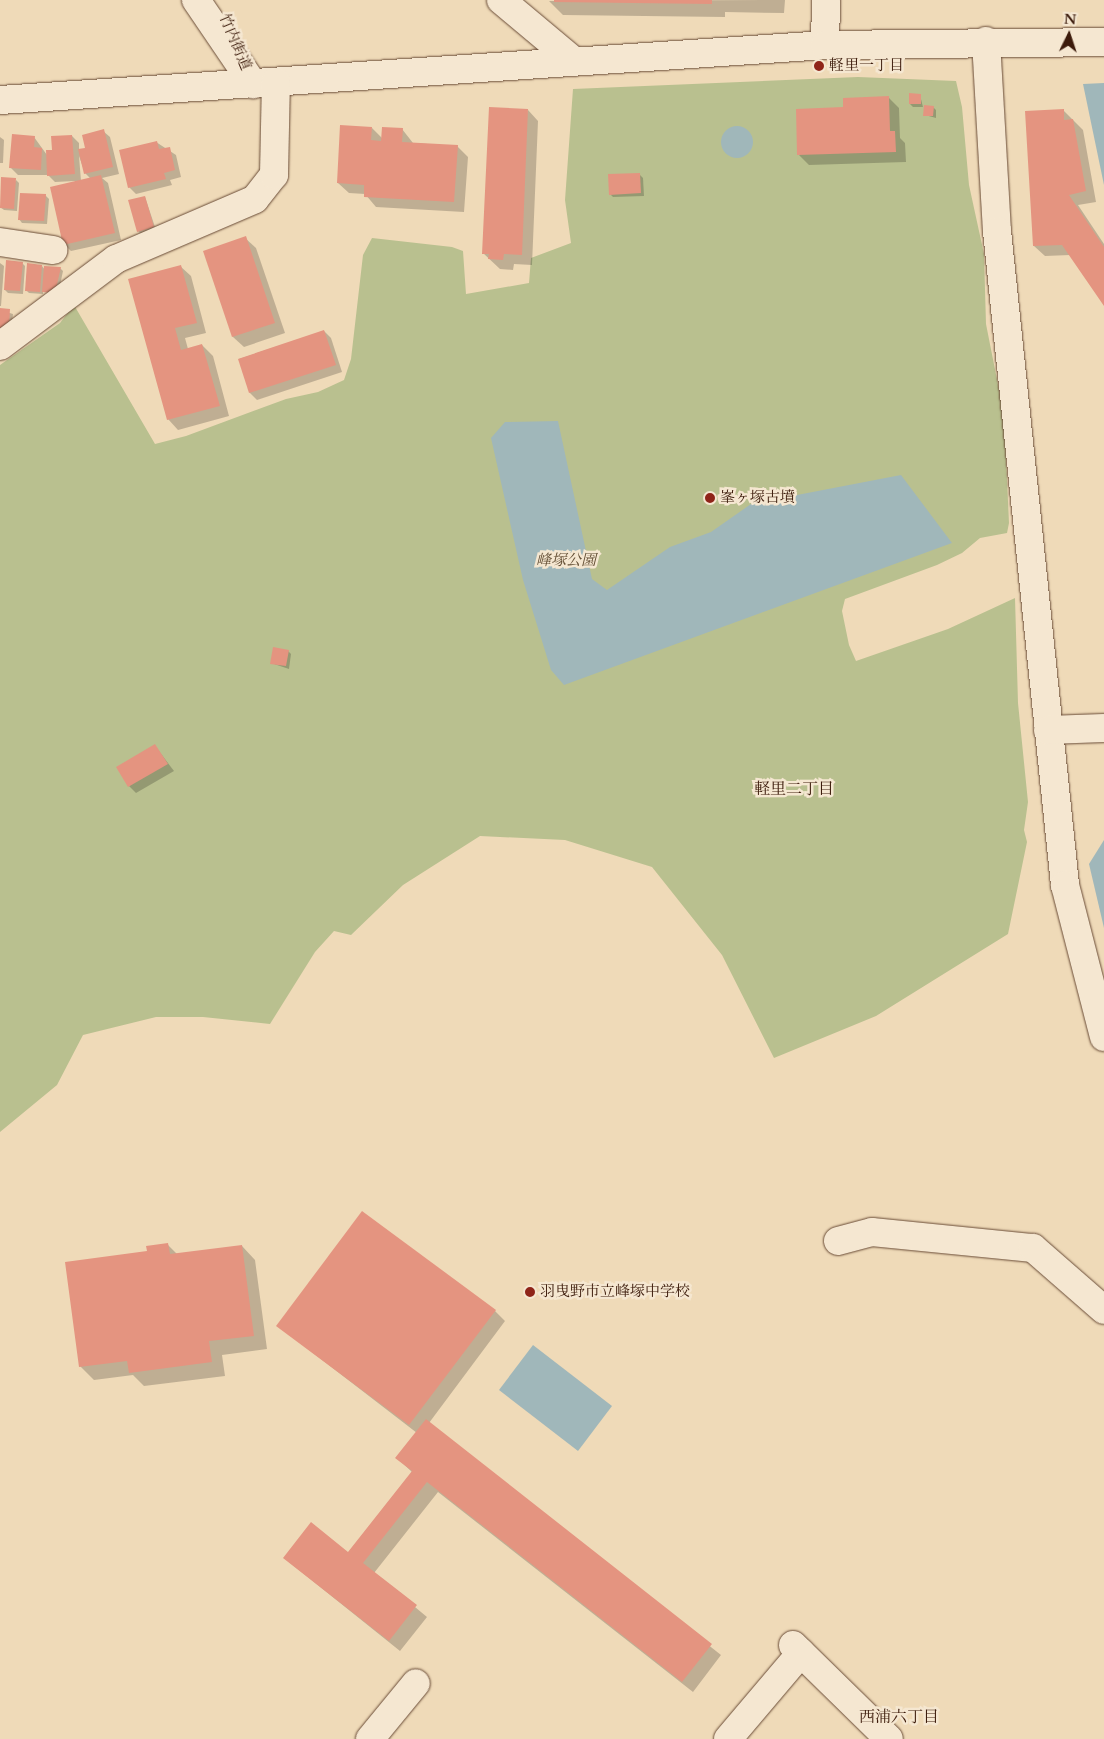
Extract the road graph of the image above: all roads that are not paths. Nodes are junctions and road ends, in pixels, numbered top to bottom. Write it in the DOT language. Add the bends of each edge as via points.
graph roads {
  1 [pos="196,0"];
  2 [pos="217,0"];
  3 [pos="501,0"];
  4 [pos="826,0"];
  5 [pos="986,41"];
  6 [pos="1104,42"];
  7 [pos="825,45"];
  8 [pos="574,61"];
  9 [pos="265,83"];
  10 [pos="0,100"];
  11 [pos="0,242"];
  12 [pos="53,250"];
  13 [pos="0,346"];
  14 [pos="1104,728"];
  15 [pos="1048,730"];
  16 [pos="1104,1037"];
  17 [pos="838,1241"];
  18 [pos="1104,1310"];
  19 [pos="416,1683"];
  20 [pos="370,1739"];
  21 [pos="728,1739"];
  22 [pos="889,1739"];
  1 -- 9 [label="street"];
  2 -- 9 [label="street, 竹内街道"];
  3 -- 8 [label="street"];
  4 -- 7 [label="street"];
  5 -- 6 [label="street"];
  5 -- 7 [label="street"];
  5 -- 15 [label="street" via="997,231"];
  7 -- 8 [label="street"];
  8 -- 9 [label="street"];
  9 -- 10 [label="street"];
  9 -- 13 [label="street" via="274,175 255,199 116,259"];
  11 -- 12 [label="street"];
  14 -- 15 [label="street"];
  15 -- 16 [label="street" via="1065,884"];
  17 -- 18 [label="street" via="872,1232 1032,1248"];
  19 -- 20 [label="street"];
  21 -- 22 [label="street" via="797,1649"];
}
